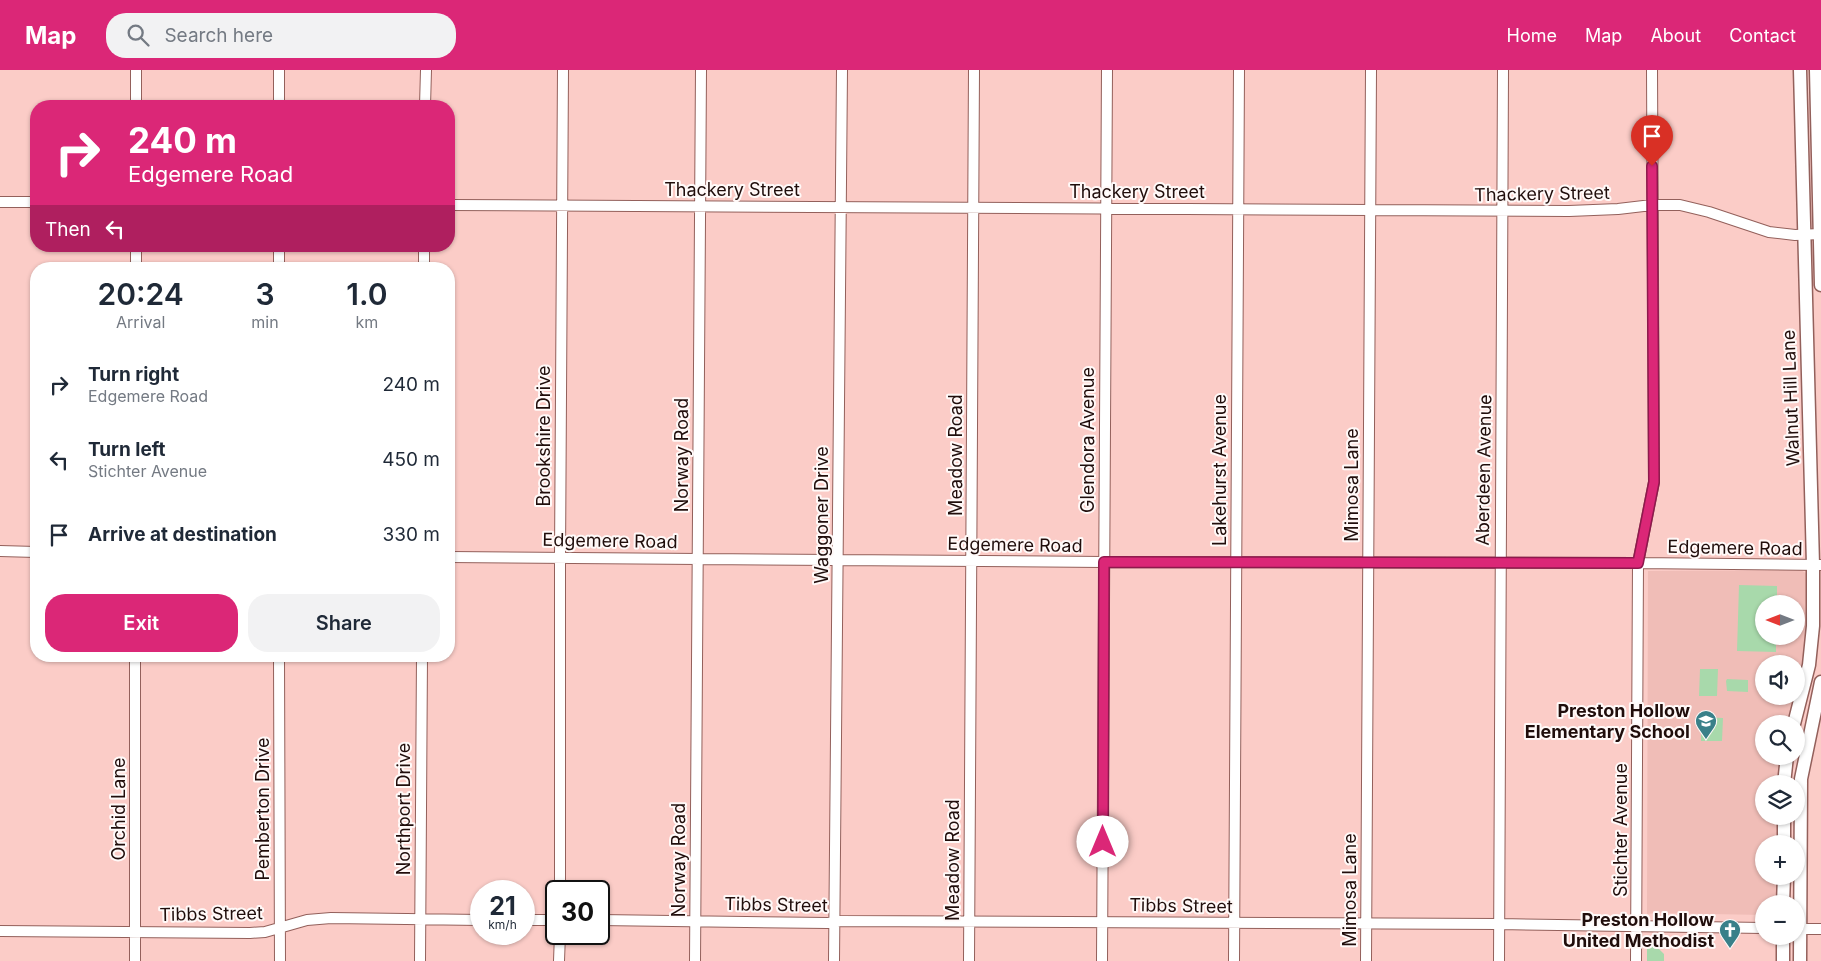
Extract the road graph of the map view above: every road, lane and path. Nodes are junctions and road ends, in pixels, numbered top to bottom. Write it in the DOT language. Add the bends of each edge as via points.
graph roads {
  1 [pos="136,70"];
  2 [pos="279,70"];
  3 [pos="426,70"];
  4 [pos="564,70"];
  5 [pos="702,70"];
  6 [pos="842,70"];
  7 [pos="974,70"];
  8 [pos="1107,70"];
  9 [pos="1239,70"];
  10 [pos="1371,70"];
  11 [pos="1503,70"];
  12 [pos="1652,70"];
  13 [pos="1800,70"];
  14 [pos="1816,70"];
  15 [pos="136,100"];
  16 [pos="279,100"];
  17 [pos="425,100"];
  18 [pos="0,202"];
  19 [pos="30,202"];
  20 [pos="455,205"];
  21 [pos="1652,205"];
  22 [pos="562,206"];
  23 [pos="700,206"];
  24 [pos="840,207"];
  25 [pos="973,208"];
  26 [pos="1106,208"];
  27 [pos="1238,209"];
  28 [pos="1370,210"];
  29 [pos="1503,211"];
  30 [pos="1820,234"];
  31 [pos="1804,235"];
  32 [pos="1821,285"];
  33 [pos="0,551"];
  34 [pos="30,552"];
  35 [pos="455,556"];
  36 [pos="560,557"];
  37 [pos="698,558"];
  38 [pos="838,559"];
  39 [pos="972,561"];
  40 [pos="1104,562"];
  41 [pos="1236,562"];
  42 [pos="1368,562"];
  43 [pos="1500,563"];
  44 [pos="1638,563"];
  45 [pos="1817,565"];
  46 [pos="135,662"];
  47 [pos="279,662"];
  48 [pos="422,662"];
  49 [pos="1821,682"];
  50 [pos="1796,715"];
  51 [pos="560,880"];
  52 [pos="1799,895"];
  53 [pos="420,919"];
  54 [pos="470,920"];
  55 [pos="610,920"];
  56 [pos="695,921"];
  57 [pos="969,921"];
  58 [pos="834,922"];
  59 [pos="1103,922"];
  60 [pos="1234,923"];
  61 [pos="1499,924"];
  62 [pos="1366,925"];
  63 [pos="280,926"];
  64 [pos="1636,926"];
  65 [pos="1755,928"];
  66 [pos="1805,929"];
  67 [pos="1821,930"];
  68 [pos="0,931"];
  69 [pos="135,932"];
  70 [pos="560,945"];
  71 [pos="1783,945"];
  72 [pos="1799,945"];
  73 [pos="134,961"];
  74 [pos="280,961"];
  75 [pos="420,961"];
  76 [pos="559,961"];
  77 [pos="695,961"];
  78 [pos="834,961"];
  79 [pos="969,961"];
  80 [pos="1102,961"];
  81 [pos="1234,961"];
  82 [pos="1366,961"];
  83 [pos="1499,961"];
  84 [pos="1636,961"];
  85 [pos="1783,961"];
  86 [pos="1800,961"];
  1 -- 15 [label="street"];
  2 -- 16 [label="street"];
  3 -- 17 [label="street"];
  4 -- 22 [label="street, Brookshire Drive"];
  5 -- 23 [label="street, Norway Road"];
  6 -- 24 [label="street, Waggoner Drive"];
  7 -- 25 [label="street, Meadow Road"];
  8 -- 26 [label="street, Glendora Avenue"];
  9 -- 27 [label="street, Lakehurst Avenue"];
  10 -- 28 [label="street, Mimosa Lane"];
  11 -- 29 [label="street, Aberdeen Avenue"];
  12 -- 21 [label="street, Stichter Avenue"];
  13 -- 31 [label="main road, Walnut Hill Lane"];
  14 -- 30 [label="main road"];
  18 -- 19 [label="street"];
  20 -- 22 [label="street, Thackery Street"];
  21 -- 29 [label="street, Thackery Street" via="1593,211"];
  21 -- 31 [label="street, Thackery Street" via="1692,207 1759,230"];
  21 -- 44 [label="street, Stichter Avenue" via="1654,482"];
  22 -- 23 [label="street, Thackery Street"];
  22 -- 36 [label="street, Brookshire Drive"];
  23 -- 24 [label="street, Thackery Street"];
  23 -- 37 [label="street, Norway Road"];
  24 -- 25 [label="street, Thackery Street"];
  24 -- 38 [label="street, Waggoner Drive"];
  25 -- 26 [label="street, Thackery Street"];
  25 -- 39 [label="street, Meadow Road"];
  26 -- 27 [label="street, Thackery Street"];
  26 -- 40 [label="street, Glendora Avenue"];
  27 -- 28 [label="street, Thackery Street"];
  27 -- 41 [label="street, Lakehurst Avenue"];
  28 -- 29 [label="street, Thackery Street"];
  28 -- 42 [label="street, Mimosa Lane"];
  29 -- 43 [label="street, Aberdeen Avenue"];
  30 -- 31 [label="street, Thackery Street"];
  30 -- 32 [label="main road"];
  31 -- 45 [label="main road, Walnut Hill Lane"];
  33 -- 34 [label="street"];
  35 -- 36 [label="street, Edgemere Road"];
  36 -- 37 [label="street, Edgemere Road"];
  36 -- 51 [label="street, Brookshire Drive"];
  37 -- 38 [label="street, Edgemere Road"];
  37 -- 56 [label="street, Norway Road"];
  38 -- 39 [label="street, Edgemere Road"];
  38 -- 58 [label="street, Waggoner Drive"];
  39 -- 40 [label="street, Edgemere Road"];
  39 -- 57 [label="street, Meadow Road"];
  40 -- 41 [label="street, Edgemere Road"];
  40 -- 59 [label="street, Glendora Avenue"];
  41 -- 42 [label="street, Edgemere Road"];
  41 -- 60 [label="street, Lakehurst Avenue"];
  42 -- 43 [label="street, Edgemere Road"];
  42 -- 62 [label="street, Mimosa Lane"];
  43 -- 44 [label="street, Edgemere Road"];
  43 -- 61 [label="street, Aberdeen Avenue"];
  44 -- 45 [label="street, Edgemere Road"];
  44 -- 64 [label="street, Stichter Avenue"];
  45 -- 50 [label="main road, Walnut Hill Lane" via="1809,665"];
  46 -- 69 [label="street, Orchid Lane"];
  47 -- 63 [label="street, Pemberton Drive"];
  48 -- 53 [label="street, Northport Drive"];
  49 -- 52 [label="main road" via="1801,779"];
  53 -- 54 [label="street, Tibbs Street"];
  53 -- 63 [label="street, Tibbs Street" via="331,918"];
  53 -- 75 [label="street, Northport Drive"];
  55 -- 56 [label="street, Tibbs Street"];
  56 -- 58 [label="street, Tibbs Street"];
  56 -- 77 [label="street, Norway Road"];
  57 -- 58 [label="street, Tibbs Street"];
  57 -- 59 [label="street, Tibbs Street"];
  57 -- 79 [label="street, Meadow Road"];
  58 -- 78 [label="street, Waggoner Drive"];
  59 -- 60 [label="street, Tibbs Street"];
  59 -- 80 [label="street, Glendora Avenue"];
  60 -- 62 [label="street, Tibbs Street"];
  60 -- 81 [label="street, Lakehurst Avenue"];
  61 -- 62 [label="street, Tibbs Street"];
  61 -- 64 [label="street, Tibbs Street"];
  61 -- 83 [label="street, Aberdeen Avenue"];
  62 -- 82 [label="street, Mimosa Lane"];
  63 -- 69 [label="street, Tibbs Street" via="250,933"];
  63 -- 74 [label="street, Pemberton Drive"];
  64 -- 65 [label="street, Tibbs Street"];
  64 -- 84 [label="street, Stichter Avenue"];
  66 -- 67 [label="street"];
  68 -- 69 [label="street, Tibbs Street"];
  69 -- 73 [label="street, Orchid Lane"];
  70 -- 76 [label="street"];
  71 -- 85 [label="main road"];
  72 -- 86 [label="main road"];
}
